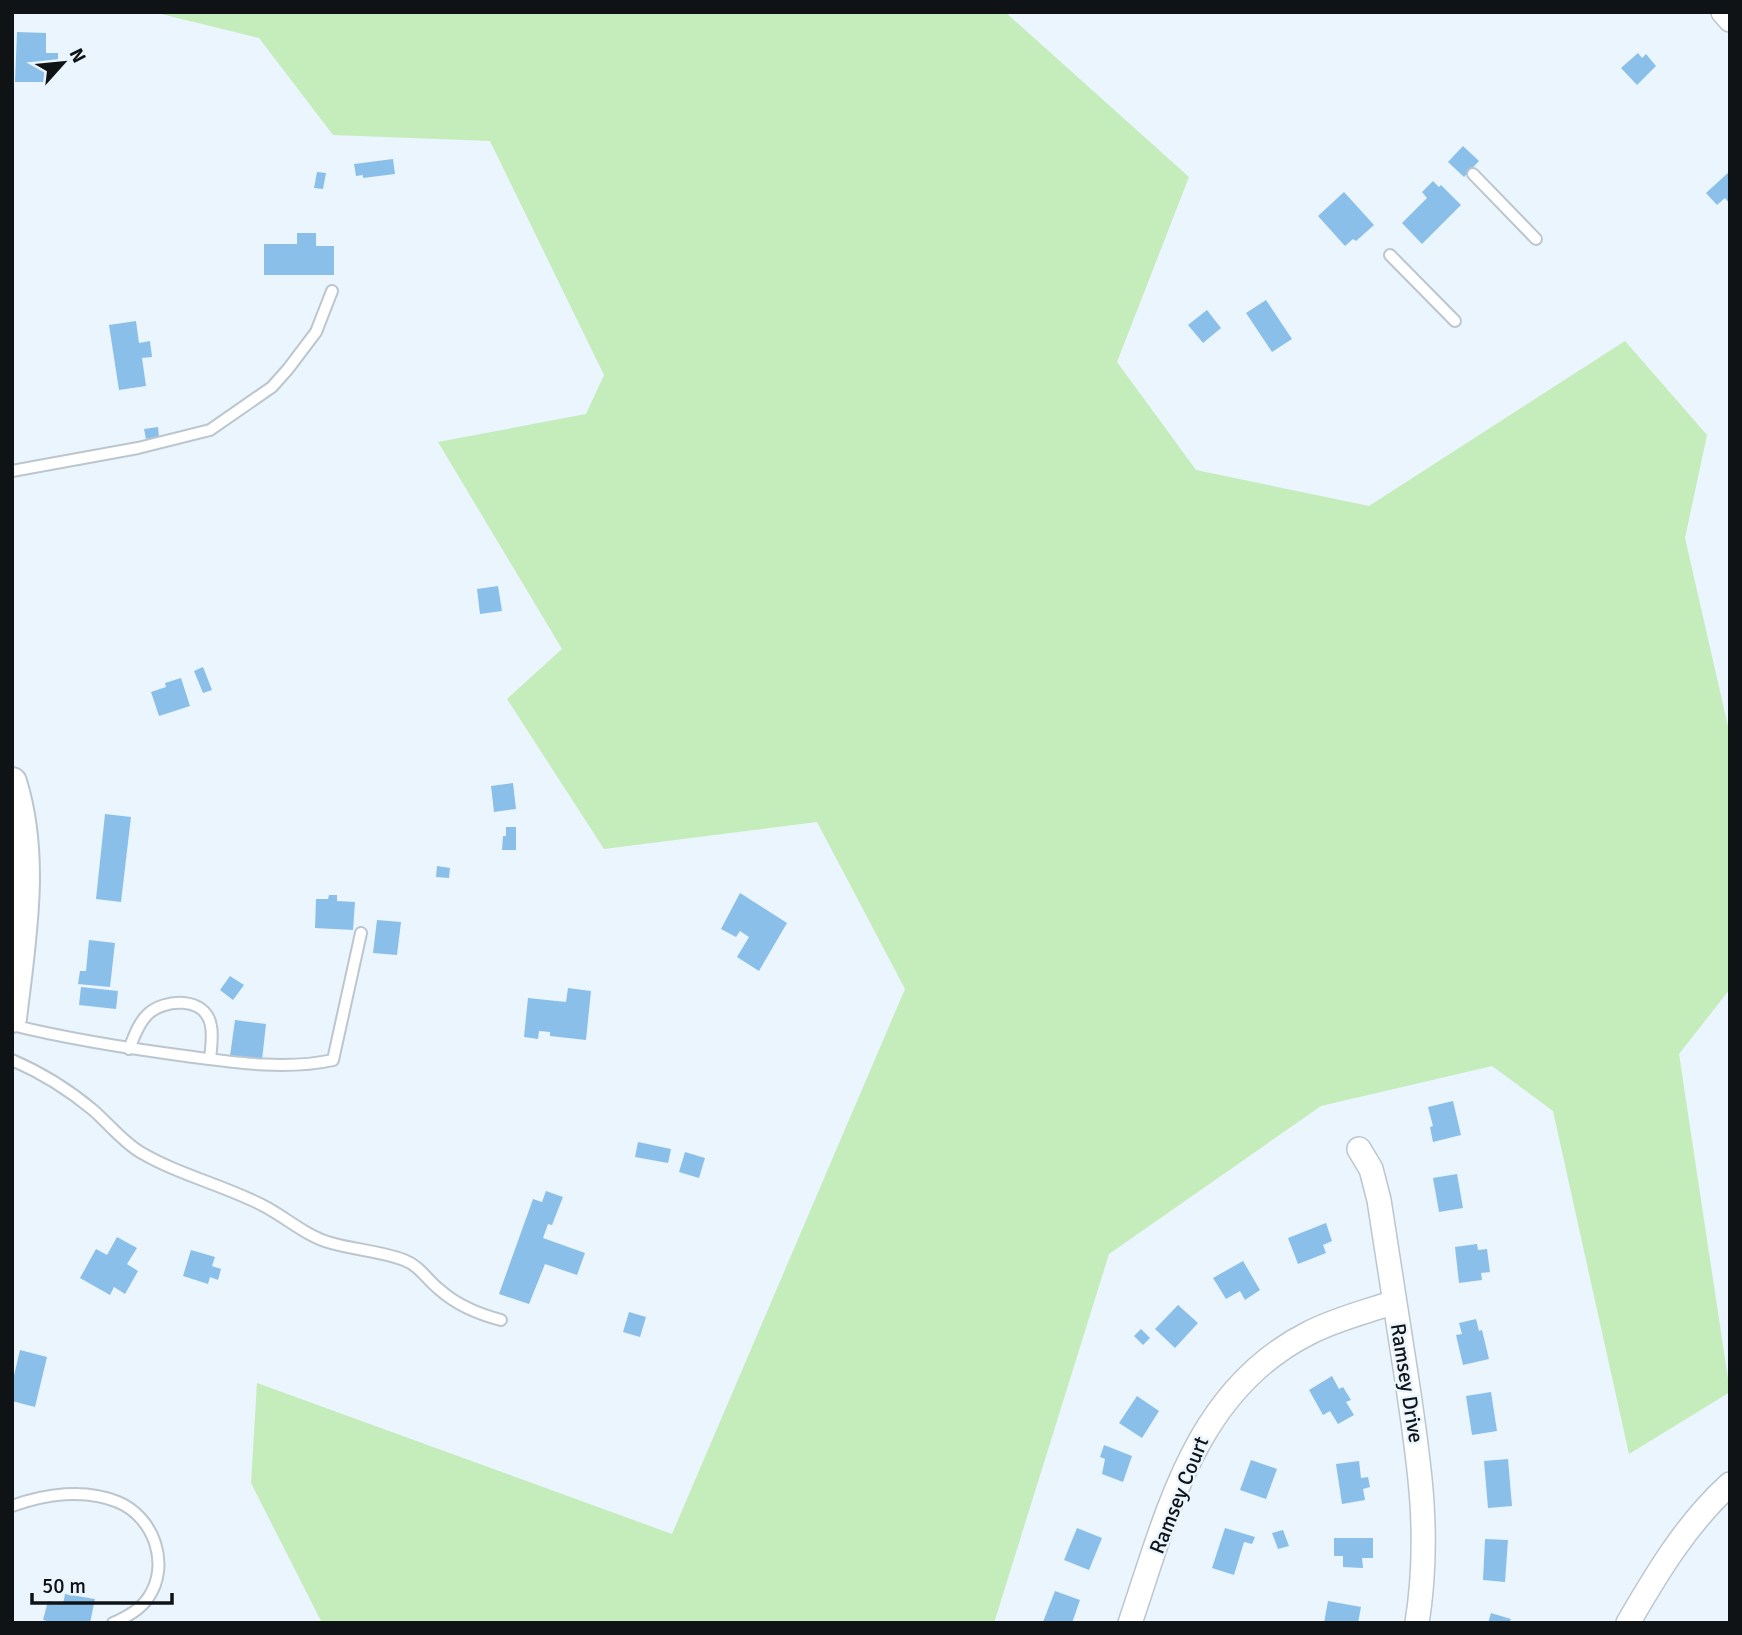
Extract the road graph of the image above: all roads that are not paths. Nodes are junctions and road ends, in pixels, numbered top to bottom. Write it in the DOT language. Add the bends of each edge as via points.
graph roads {
  1 [pos="1723,12"];
  2 [pos="1730,20"];
  3 [pos="1474,174"];
  4 [pos="1536,239"];
  5 [pos="1390,255"];
  6 [pos="332,290"];
  7 [pos="1455,321"];
  8 [pos="12,471"];
  9 [pos="12,782"];
  10 [pos="361,933"];
  11 [pos="12,1018"];
  12 [pos="12,1025"];
  13 [pos="128,1049"];
  14 [pos="210,1059"];
  15 [pos="12,1060"];
  16 [pos="1359,1149"];
  17 [pos="1394,1302"];
  18 [pos="501,1320"];
  19 [pos="1730,1484"];
  20 [pos="12,1506"];
  21 [pos="114,1623"];
  22 [pos="1130,1623"];
  23 [pos="1417,1623"];
  24 [pos="1628,1623"];
  1 -- 2 [label="street"];
  3 -- 4 [label="lane"];
  5 -- 7 [label="lane"];
  6 -- 8 [label="lane" via="316,332 288,369 272,387 211,430"];
  9 -- 11 [label="street" via="21,815 25,900"];
  10 -- 14 [label="lane" via="333,1060 275,1064"];
  12 -- 13 [label="lane"];
  13 -- 14 [label="lane"];
  13 -- 14 [label="lane" via="148,1014 174,1002 188,1003 207,1014"];
  15 -- 18 [label="lane" via="66,1089 122,1139 162,1164 262,1205 307,1234 403,1259 456,1303"];
  16 -- 17 [label="street, Ramsey Drive" via="1371,1169"];
  17 -- 22 [label="street, Ramsey Court" via="1307,1334 1269,1358 1227,1398 1187,1462"];
  17 -- 23 [label="street, Ramsey Drive" via="1422,1477 1425,1534"];
  19 -- 24 [label="street" via="1691,1524"];
  20 -- 21 [label="lane" via="46,1496 77,1494 104,1497 135,1512 158,1554 156,1582 140,1607"];
}
